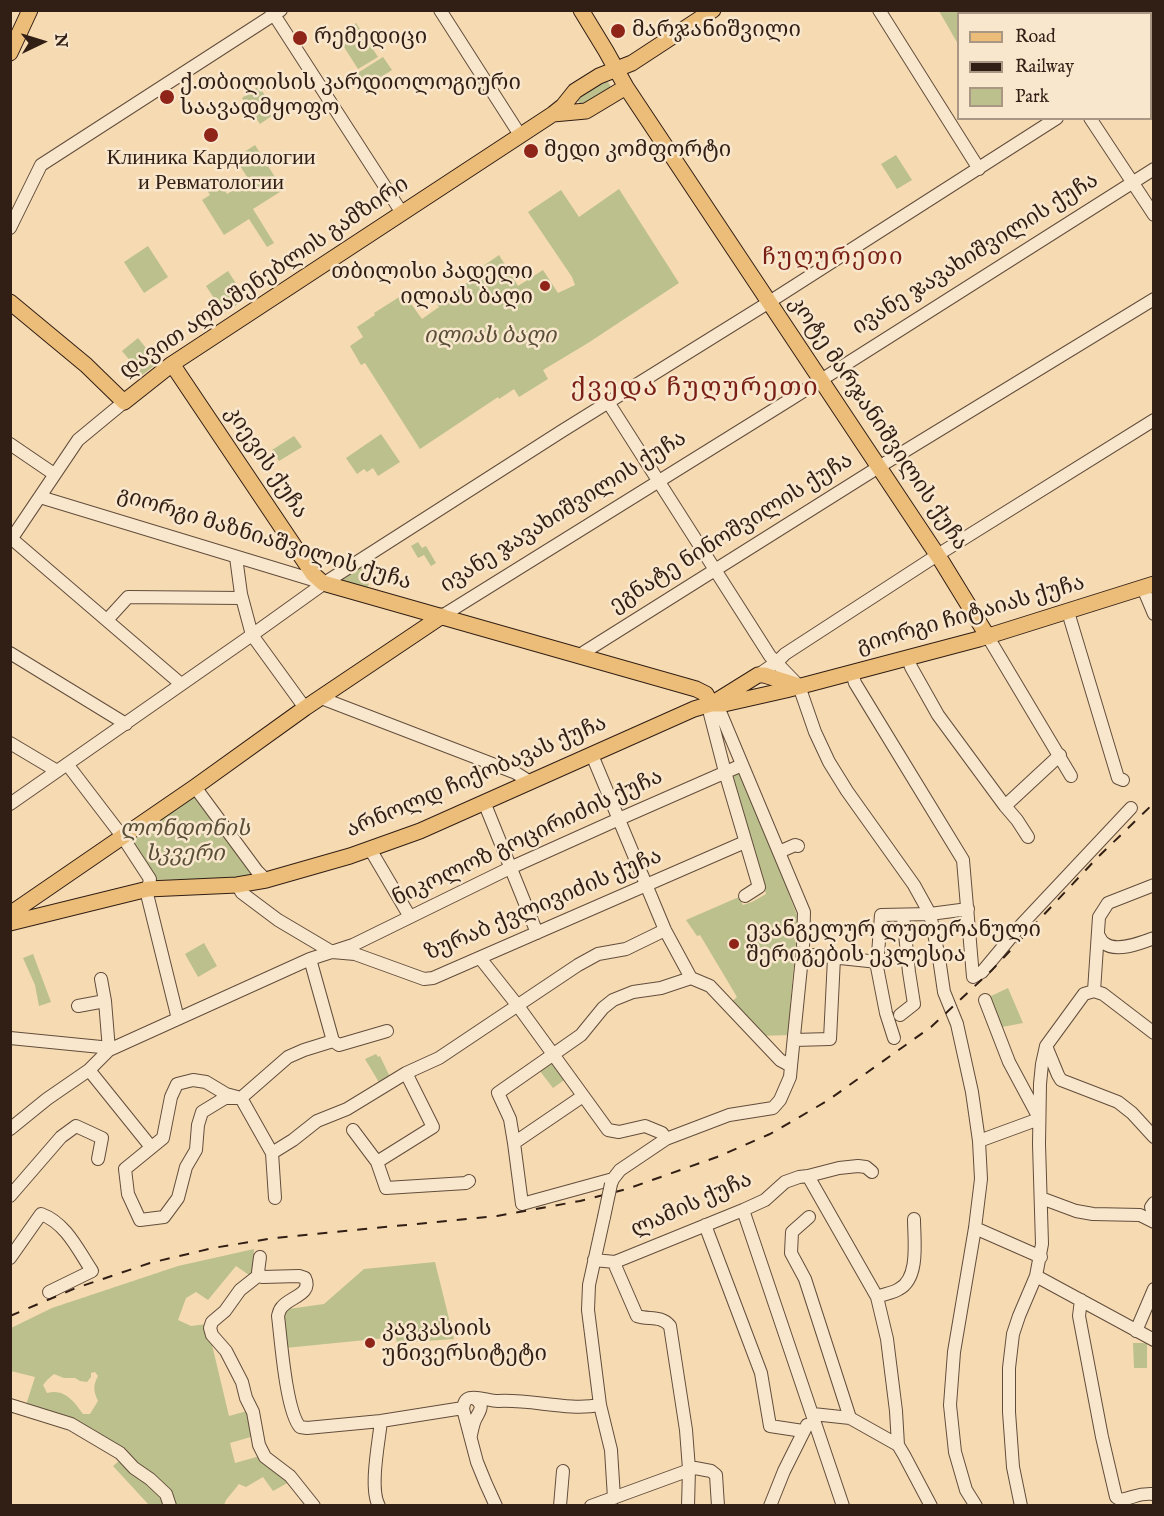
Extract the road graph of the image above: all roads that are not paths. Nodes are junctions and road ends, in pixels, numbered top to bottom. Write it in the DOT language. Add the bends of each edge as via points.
graph roads {
  1 [pos="30,10"];
  2 [pos="440,10"];
  3 [pos="581,10"];
  4 [pos="713,10"];
  5 [pos="879,10"];
  6 [pos="275,12"];
  7 [pos="10,53"];
  8 [pos="616,69"];
  9 [pos="626,87"];
  10 [pos="574,104"];
  11 [pos="1054,120"];
  12 [pos="1091,120"];
  13 [pos="520,135"];
  14 [pos="979,169"];
  15 [pos="1154,169"];
  16 [pos="1132,183"];
  17 [pos="402,213"];
  18 [pos="1154,215"];
  19 [pos="10,228"];
  20 [pos="1154,299"];
  21 [pos="10,302"];
  22 [pos="769,302"];
  23 [pos="172,364"];
  24 [pos="821,380"];
  25 [pos="124,402"];
  26 [pos="608,402"];
  27 [pos="1154,420"];
  28 [pos="10,444"];
  29 [pos="879,467"];
  30 [pos="54,474"];
  31 [pos="659,481"];
  32 [pos="40,497"];
  33 [pos="11,540"];
  34 [pos="938,555"];
  35 [pos="236,557"];
  36 [pos="716,570"];
  37 [pos="324,583"];
  38 [pos="1148,586"];
  39 [pos="242,598"];
  40 [pos="1068,612"];
  41 [pos="1154,614"];
  42 [pos="442,616"];
  43 [pos="107,620"];
  44 [pos="252,635"];
  45 [pos="988,637"];
  46 [pos="10,653"];
  47 [pos="578,656"];
  48 [pos="908,658"];
  49 [pos="777,662"];
  50 [pos="852,673"];
  51 [pos="181,684"];
  52 [pos="759,684"];
  53 [pos="799,686"];
  54 [pos="321,698"];
  55 [pos="716,702"];
  56 [pos="305,708"];
  57 [pos="126,724"];
  58 [pos="10,743"];
  59 [pos="592,755"];
  60 [pos="1060,755"];
  61 [pos="742,765"];
  62 [pos="62,768"];
  63 [pos="725,772"];
  64 [pos="1071,776"];
  65 [pos="1123,780"];
  66 [pos="530,782"];
  67 [pos="195,787"];
  68 [pos="484,802"];
  69 [pos="10,804"];
  70 [pos="1005,806"];
  71 [pos="1131,808"];
  72 [pos="618,819"];
  73 [pos="122,836"];
  74 [pos="1028,837"];
  75 [pos="745,842"];
  76 [pos="798,846"];
  77 [pos="370,849"];
  78 [pos="779,852"];
  79 [pos="510,868"];
  80 [pos="266,880"];
  81 [pos="237,885"];
  82 [pos="646,885"];
  83 [pos="1154,885"];
  84 [pos="148,889"];
  85 [pos="745,896"];
  86 [pos="968,909"];
  87 [pos="930,914"];
  88 [pos="903,915"];
  89 [pos="410,916"];
  90 [pos="16,917"];
  91 [pos="665,930"];
  92 [pos="537,933"];
  93 [pos="1098,935"];
  94 [pos="1154,938"];
  95 [pos="332,951"];
  96 [pos="802,954"];
  97 [pos="480,958"];
  98 [pos="834,958"];
  99 [pos="310,959"];
  100 [pos="878,962"];
  101 [pos="691,978"];
  102 [pos="101,979"];
  103 [pos="1094,991"];
  104 [pos="985,1000"];
  105 [pos="105,1001"];
  106 [pos="78,1006"];
  107 [pos="518,1006"];
  108 [pos="900,1015"];
  109 [pos="178,1019"];
  110 [pos="387,1031"];
  111 [pos="1154,1033"];
  112 [pos="10,1038"];
  113 [pos="894,1038"];
  114 [pos="794,1040"];
  115 [pos="333,1041"];
  116 [pos="1046,1046"];
  117 [pos="109,1050"];
  118 [pos="553,1055"];
  119 [pos="792,1066"];
  120 [pos="88,1070"];
  121 [pos="406,1073"];
  122 [pos="584,1096"];
  123 [pos="241,1098"];
  124 [pos="1039,1119"];
  125 [pos="10,1129"];
  126 [pos="353,1130"];
  127 [pos="1154,1137"];
  128 [pos="666,1139"];
  129 [pos="979,1141"];
  130 [pos="514,1143"];
  131 [pos="151,1147"];
  132 [pos="272,1152"];
  133 [pos="98,1159"];
  134 [pos="377,1162"];
  135 [pos="872,1172"];
  136 [pos="808,1176"];
  137 [pos="612,1181"];
  138 [pos="469,1182"];
  139 [pos="10,1196"];
  140 [pos="274,1198"];
  141 [pos="1041,1198"];
  142 [pos="743,1210"];
  143 [pos="1153,1212"];
  144 [pos="808,1217"];
  145 [pos="914,1219"];
  146 [pos="705,1225"];
  147 [pos="975,1228"];
  148 [pos="260,1257"];
  149 [pos="1041,1257"];
  150 [pos="10,1258"];
  151 [pos="594,1260"];
  152 [pos="614,1263"];
  153 [pos="260,1275"];
  154 [pos="1036,1276"];
  155 [pos="1154,1289"];
  156 [pos="49,1292"];
  157 [pos="877,1297"];
  158 [pos="1081,1300"];
  159 [pos="1136,1331"];
  160 [pos="1154,1340"];
  161 [pos="474,1398"];
  162 [pos="497,1401"];
  163 [pos="10,1405"];
  164 [pos="600,1405"];
  165 [pos="464,1410"];
  166 [pos="479,1412"];
  167 [pos="813,1414"];
  168 [pos="850,1418"];
  169 [pos="381,1421"];
  170 [pos="803,1431"];
  171 [pos="471,1440"];
  172 [pos="898,1445"];
  173 [pos="689,1469"];
  174 [pos="563,1471"];
  175 [pos="1150,1492"];
  176 [pos="614,1498"];
  177 [pos="170,1506"];
  178 [pos="314,1506"];
  179 [pos="379,1506"];
  180 [pos="496,1506"];
  181 [pos="560,1506"];
  182 [pos="591,1506"];
  183 [pos="688,1506"];
  184 [pos="718,1506"];
  185 [pos="770,1506"];
  186 [pos="843,1506"];
  187 [pos="931,1506"];
  188 [pos="976,1506"];
  189 [pos="1021,1506"];
  1 -- 7 [label="main road"];
  2 -- 13 [label="street"];
  3 -- 8 [label="main road, კოტე მარჯანიშვილის ქუჩა"];
  4 -- 8 [label="main road" via="632,63"];
  5 -- 14 [label="street"];
  6 -- 17 [label="street"];
  6 -- 19 [label="street" via="41,165"];
  8 -- 9 [label="main road, კოტე მარჯანიშვილის ქუჩა"];
  8 -- 10 [label="main road, დავით აღმაშენებლის გამზირი" via="575,91"];
  9 -- 10 [label="main road" via="586,111"];
  9 -- 22 [label="main road, კოტე მარჯანიშვილის ქუჩა"];
  10 -- 13 [label="main road, დავით აღმაშენებლის გამზირი" via="563,106"];
  11 -- 14 [label="street"];
  12 -- 16 [label="street"];
  13 -- 17 [label="main road, დავით აღმაშენებლის გამზირი"];
  14 -- 22 [label="street"];
  15 -- 16 [label="street, ივანე ჯავახიშვილის ქუჩა"];
  16 -- 18 [label="street"];
  16 -- 24 [label="street, ივანე ჯავახიშვილის ქუჩა"];
  17 -- 23 [label="main road, დავით აღმაშენებლის გამზირი"];
  20 -- 29 [label="street, ეგნატე ნინოშვილის ქუჩა"];
  21 -- 25 [label="main road"];
  22 -- 24 [label="main road, კოტე მარჯანიშვილის ქუჩა"];
  22 -- 26 [label="street"];
  23 -- 25 [label="main road, დავით აღმაშენებლის გამზირი"];
  23 -- 37 [label="main road, კიევის ქუჩა" via="313,574"];
  24 -- 29 [label="main road, კოტე მარჯანიშვილის ქუჩა"];
  24 -- 31 [label="street, ივანე ჯავახიშვილის ქუჩა"];
  25 -- 30 [label="street, დავით აღმაშენებლის გამზირი" via="78,440"];
  26 -- 31 [label="street"];
  26 -- 37 [label="street"];
  27 -- 34 [label="street"];
  28 -- 30 [label="street"];
  29 -- 34 [label="main road, კოტე მარჯანიშვილის ქუჩა"];
  29 -- 36 [label="street, ეგნატე ნინოშვილის ქუჩა"];
  30 -- 32 [label="street, დავით აღმაშენებლის გამზირი"];
  31 -- 36 [label="street"];
  31 -- 42 [label="street, ივანე ჯავახიშვილის ქუჩა"];
  32 -- 33 [label="street, დავით აღმაშენებლის გამზირი"];
  32 -- 35 [label="street, გიორგი მაზნიაშვილის ქუჩა"];
  33 -- 43 [label="street"];
  34 -- 45 [label="main road, კოტე მარჯანიშვილის ქუჩა"];
  34 -- 49 [label="street"];
  35 -- 37 [label="street, გიორგი მაზნიაშვილის ქუჩა"];
  35 -- 39 [label="street"];
  36 -- 47 [label="street, ეგნატე ნინოშვილის ქუჩა"];
  36 -- 49 [label="street" via="770,657"];
  37 -- 42 [label="main road, გიორგი მაზნიაშვილის ქუჩა"];
  37 -- 44 [label="street"];
  38 -- 40 [label="main road, გიორგი ჩიტაიას ქუჩა"];
  38 -- 41 [label="street"];
  39 -- 43 [label="street" via="128,597"];
  39 -- 44 [label="street"];
  40 -- 45 [label="main road, გიორგი ჩიტაიას ქუჩა"];
  40 -- 65 [label="street" via="1118,778"];
  42 -- 47 [label="main road, გიორგი მაზნიაშვილის ქუჩა"];
  42 -- 54 [label="main road, ივანე ჯავახიშვილის ქუჩა"];
  43 -- 51 [label="street"];
  44 -- 51 [label="street"];
  44 -- 56 [label="street"];
  45 -- 48 [label="main road, გიორგი ჩიტაიას ქუჩა"];
  45 -- 60 [label="street, კოტე მარჯანიშვილის ქუჩა"];
  46 -- 57 [label="street"];
  47 -- 55 [label="main road, გიორგი მაზნიაშვილის ქუჩა" via="696,689"];
  48 -- 50 [label="main road, გიორგი ჩიტაიას ქუჩა"];
  48 -- 70 [label="street" via="938,715"];
  49 -- 52 [label="street"];
  49 -- 53 [label="street"];
  50 -- 53 [label="main road, გიორგი ჩიტაიას ქუჩა"];
  50 -- 86 [label="street" via="963,860"];
  51 -- 57 [label="street"];
  52 -- 53 [label="main road, გიორგი ჩიტაიას ქუჩა"];
  52 -- 53 [label="main road, გიორგი ჩიტაიას ქუჩა"];
  52 -- 55 [label="main road, გიორგი ჩიტაიას ქუჩა"];
  53 -- 87 [label="street" via="829,762 915,885"];
  54 -- 56 [label="main road, ივანე ჯავახიშვილის ქუჩა"];
  54 -- 66 [label="street" via="516,773"];
  55 -- 59 [label="main road, არნოლდ ჩიქობავას ქუჩა"];
  55 -- 61 [label="street"];
  55 -- 63 [label="street" via="710,714"];
  56 -- 67 [label="main road, ივანე ჯავახიშვილის ქუჩა"];
  57 -- 62 [label="street"];
  58 -- 62 [label="street"];
  59 -- 66 [label="main road, არნოლდ ჩიქობავას ქუჩა"];
  59 -- 72 [label="street"];
  60 -- 64 [label="street, კოტე მარჯანიშვილის ქუჩა"];
  60 -- 70 [label="street"];
  61 -- 63 [label="street, ნიკოლოზ გოცირიძის ქუჩა"];
  61 -- 78 [label="street"];
  62 -- 69 [label="street"];
  62 -- 73 [label="street"];
  63 -- 72 [label="street, ნიკოლოზ გოცირიძის ქუჩა"];
  63 -- 75 [label="street"];
  66 -- 68 [label="main road, არნოლდ ჩიქობავას ქუჩა"];
  67 -- 73 [label="main road, ივანე ჯავახიშვილის ქუჩა"];
  67 -- 80 [label="street"];
  68 -- 77 [label="main road, არნოლდ ჩიქობავას ქუჩა"];
  68 -- 79 [label="street"];
  70 -- 74 [label="street"];
  71 -- 86 [label="street" via="982,972 973,977"];
  72 -- 79 [label="street, ნიკოლოზ გოცირიძის ქუჩა"];
  72 -- 82 [label="street"];
  73 -- 84 [label="street" via="150,879"];
  73 -- 90 [label="main road, ივანე ჯავახიშვილის ქუჩა"];
  75 -- 82 [label="street, ზურაბ ქვლივიძის ქუჩა"];
  75 -- 85 [label="street" via="759,887"];
  76 -- 78 [label="street"];
  77 -- 80 [label="main road, არნოლდ ჩიქობავას ქუჩა"];
  77 -- 89 [label="street"];
  78 -- 96 [label="street" via="804,912"];
  79 -- 89 [label="street, ნიკოლოზ გოცირიძის ქუჩა"];
  79 -- 92 [label="street"];
  80 -- 81 [label="main road, არნოლდ ჩიქობავას ქუჩა"];
  81 -- 84 [label="main road, არნოლდ ჩიქობავას ქუჩა"];
  81 -- 95 [label="street, ზურაბ ქვლივიძის ქუჩა" via="278,920"];
  82 -- 91 [label="street"];
  82 -- 92 [label="street, ზურაბ ქვლივიძის ქუჩა"];
  83 -- 93 [label="street" via="1108,903 1099,917"];
  84 -- 90 [label="main road, არნოლდ ჩიქობავას ქუჩა"];
  84 -- 109 [label="street"];
  86 -- 87 [label="street"];
  87 -- 88 [label="street"];
  87 -- 129 [label="street" via="944,992 957,1024 972,1092"];
  88 -- 100 [label="street" via="881,915"];
  88 -- 108 [label="street" via="914,1004"];
  89 -- 95 [label="street, ნიკოლოზ გოცირიძის ქუჩა" via="353,945"];
  91 -- 101 [label="street"];
  91 -- 107 [label="street" via="626,949 598,954"];
  92 -- 97 [label="street, ზურაბ ქვლივიძის ქუჩა"];
  93 -- 94 [label="street" via="1104,944 1114,947 1133,946"];
  93 -- 103 [label="street"];
  95 -- 97 [label="street, ზურაბ ქვლივიძის ქუჩა" via="355,954 424,979"];
  95 -- 99 [label="street, ნიკოლოზ გოცირიძის ქუჩა"];
  96 -- 98 [label="street"];
  96 -- 114 [label="street"];
  97 -- 107 [label="street"];
  98 -- 100 [label="street"];
  98 -- 114 [label="street" via="830,1039"];
  99 -- 109 [label="street, ნიკოლოზ გოცირიძის ქუჩა"];
  99 -- 115 [label="street"];
  100 -- 113 [label="street"];
  101 -- 118 [label="street" via="613,1000 581,1035"];
  101 -- 119 [label="street" via="710,986 780,1060"];
  102 -- 105 [label="street"];
  103 -- 111 [label="street"];
  103 -- 116 [label="street" via="1084,994"];
  104 -- 124 [label="street" via="1009,1062"];
  105 -- 106 [label="street"];
  105 -- 117 [label="street"];
  107 -- 118 [label="street"];
  107 -- 121 [label="street" via="439,1058"];
  109 -- 117 [label="street, ნიკოლოზ გოცირიძის ქუჩა"];
  110 -- 115 [label="street" via="339,1045"];
  112 -- 117 [label="street"];
  114 -- 119 [label="street"];
  115 -- 123 [label="street" via="288,1057"];
  116 -- 124 [label="street"];
  116 -- 127 [label="street" via="1061,1080 1118,1102"];
  117 -- 120 [label="street"];
  118 -- 122 [label="street"];
  118 -- 130 [label="street" via="498,1093 510,1119"];
  119 -- 128 [label="street" via="780,1100 773,1108 729,1115"];
  120 -- 125 [label="street"];
  120 -- 131 [label="street"];
  121 -- 132 [label="street" via="346,1109 317,1121"];
  121 -- 134 [label="street" via="433,1127"];
  122 -- 128 [label="street" via="608,1130 619,1132 645,1126"];
  122 -- 130 [label="street"];
  123 -- 131 [label="street" via="206,1082 177,1084 163,1138"];
  123 -- 131 [label="street" via="225,1098 202,1112 196,1149 186,1167 178,1198 164,1217 140,1220 128,1194 125,1169"];
  123 -- 132 [label="street"];
  124 -- 129 [label="street"];
  124 -- 141 [label="street"];
  126 -- 134 [label="street"];
  128 -- 137 [label="street" via="620,1170"];
  129 -- 147 [label="street" via="981,1179"];
  130 -- 137 [label="street" via="522,1203"];
  132 -- 140 [label="street"];
  133 -- 139 [label="street" via="102,1138 76,1126 61,1137"];
  134 -- 138 [label="street" via="386,1188"];
  135 -- 136 [label="street, ლამის ქუჩა" via="858,1166"];
  136 -- 142 [label="street, ლამის ქუჩა" via="785,1182 765,1200"];
  136 -- 157 [label="street"];
  137 -- 151 [label="street, bridge"];
  141 -- 143 [label="street" via="1093,1214"];
  141 -- 149 [label="street"];
  142 -- 146 [label="street, ლამის ქუჩა"];
  142 -- 167 [label="street"];
  144 -- 168 [label="street" via="792,1232 791,1253 805,1279"];
  145 -- 157 [label="street" via="911,1276 899,1290"];
  146 -- 152 [label="street, ლამის ქუჩა"];
  146 -- 170 [label="street" via="760,1373 770,1426"];
  147 -- 149 [label="street"];
  147 -- 188 [label="street" via="954,1352 950,1406 955,1452 966,1490"];
  148 -- 153 [label="street"];
  149 -- 154 [label="street"];
  150 -- 156 [label="street" via="41,1214 63,1227 92,1270"];
  151 -- 152 [label="street, ლამის ქუჩა"];
  151 -- 164 [label="street" via="588,1310"];
  152 -- 173 [label="street" via="637,1316 659,1318 670,1326"];
  153 -- 169 [label="street" via="299,1276 307,1283 302,1293 282,1306 279,1316 295,1421 307,1428"];
  153 -- 178 [label="street" via="240,1290 210,1328 242,1382 265,1457 295,1481"];
  154 -- 158 [label="street"];
  154 -- 189 [label="street" via="1013,1334 1009,1368 1013,1467"];
  155 -- 159 [label="street"];
  157 -- 172 [label="street" via="887,1339"];
  158 -- 159 [label="street"];
  158 -- 175 [label="street" via="1079,1316 1116,1497 1122,1500"];
  159 -- 160 [label="street"];
  161 -- 162 [label="street"];
  161 -- 165 [label="street" via="466,1400"];
  161 -- 166 [label="street" via="481,1405"];
  162 -- 164 [label="street" via="584,1408"];
  162 -- 166 [label="street"];
  163 -- 177 [label="street" via="71,1424 120,1453 166,1494"];
  164 -- 176 [label="street" via="611,1450"];
  165 -- 166 [label="street" via="470,1416"];
  165 -- 169 [label="street"];
  165 -- 171 [label="street"];
  166 -- 171 [label="street"];
  167 -- 168 [label="street"];
  167 -- 170 [label="street"];
  167 -- 186 [label="street"];
  168 -- 172 [label="street"];
  169 -- 179 [label="street" via="375,1486"];
  170 -- 185 [label="street"];
  171 -- 180 [label="street"];
  172 -- 187 [label="street"];
  173 -- 176 [label="street"];
  173 -- 183 [label="street"];
  173 -- 184 [label="street" via="716,1475"];
  174 -- 181 [label="street"];
  176 -- 182 [label="street"];
}
